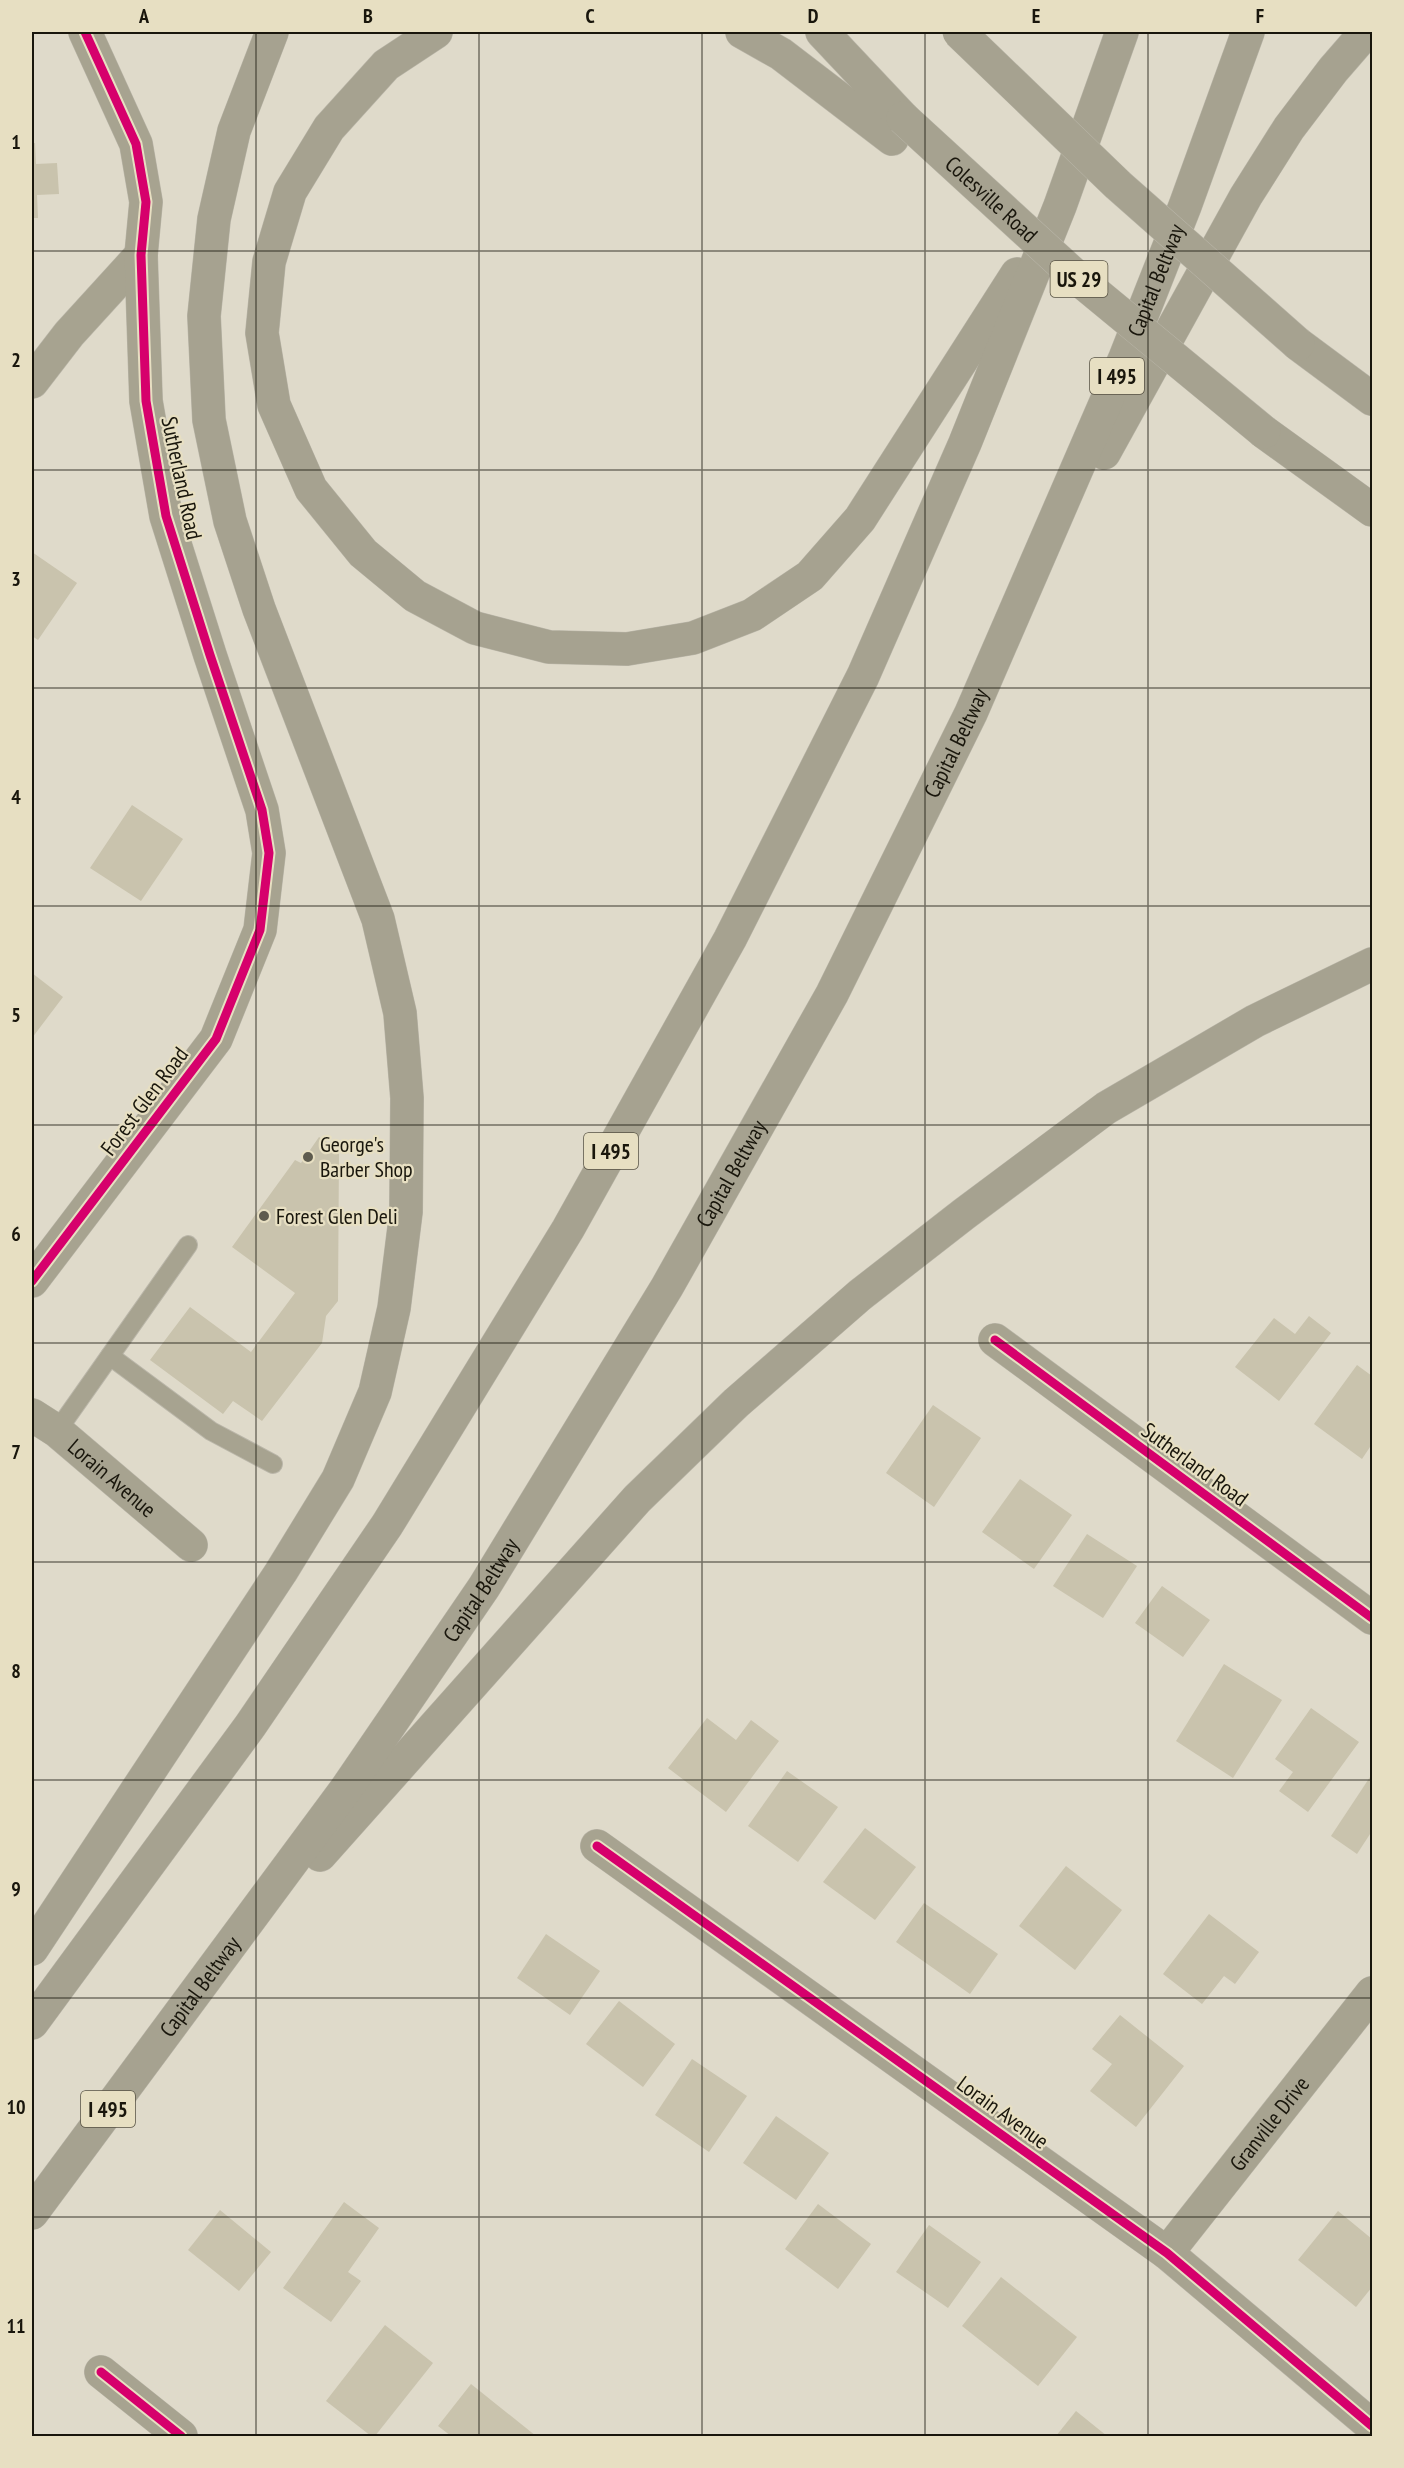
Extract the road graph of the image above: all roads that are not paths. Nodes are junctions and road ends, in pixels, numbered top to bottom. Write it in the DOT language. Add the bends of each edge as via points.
graph roads {
  1 [pos="85,32"];
  2 [pos="272,32"];
  3 [pos="436,32"];
  4 [pos="742,32"];
  5 [pos="822,32"];
  6 [pos="959,32"];
  7 [pos="1122,32"];
  8 [pos="1248,32"];
  9 [pos="1366,32"];
  10 [pos="898,128"];
  11 [pos="1060,206"];
  12 [pos="141,255"];
  13 [pos="1298,344"];
  14 [pos="1372,370"];
  15 [pos="32,382"];
  16 [pos="1372,399"];
  17 [pos="1372,510"];
  18 [pos="971,714"];
  19 [pos="260,930"];
  20 [pos="1372,964"];
  21 [pos="188,1245"];
  22 [pos="32,1281"];
  23 [pos="995,1340"];
  24 [pos="110,1356"];
  25 [pos="44,1423"];
  26 [pos="273,1464"];
  27 [pos="191,1545"];
  28 [pos="1372,1618"];
  29 [pos="597,1846"];
  30 [pos="32,1949"];
  31 [pos="1372,1993"];
  32 [pos="185,2006"];
  33 [pos="32,2023"];
  34 [pos="32,2212"];
  35 [pos="1167,2253"];
  36 [pos="101,2372"];
  37 [pos="1372,2426"];
  38 [pos="181,2436"];
  1 -- 12 [label="street, Sutherland Road" via="136,144 146,202"];
  2 -- 30 [label="highway" via="234,130 214,219 204,316 209,420 230,521 255,598 378,919 400,1013 407,1098 406,1212 394,1308 375,1392 338,1479"];
  3 -- 11 [label="highway" via="386,65 329,128 290,192 269,262 262,333 274,405 311,489 363,553 415,596 475,628 549,647 627,649 693,638 752,615 810,576 860,519"];
  4 -- 10 [label="highway"];
  5 -- 10 [label="highway, Colesville Road / US 29"];
  6 -- 13 [label="highway, bridge" via="1118,185"];
  7 -- 11 [label="highway, I 495"];
  8 -- 18 [label="highway, Capital Beltway / I 495" via="1125,358"];
  9 -- 18 [label="highway" via="1295,120 1246,196 1109,445"];
  10 -- 17 [label="highway, Colesville Road / US 29, bridge" via="1264,432"];
  11 -- 33 [label="highway, I 495" via="965,443 863,676 730,939 568,1229 387,1524 250,1726"];
  12 -- 15 [label="street" via="69,334"];
  12 -- 19 [label="street, Sutherland Road" via="146,400 166,516 262,810 269,853"];
  13 -- 14 [label="highway"];
  13 -- 16 [label="highway"];
  18 -- 32 [label="highway, Capital Beltway / I 495" via="832,994 667,1287 496,1568 346,1789"];
  19 -- 22 [label="street, Forest Glen Road" via="216,1039"];
  20 -- 32 [label="highway" via="1255,1021 1106,1108 860,1295 745,1395 637,1499"];
  21 -- 24 [label="lane"];
  23 -- 28 [label="street, Sutherland Road"];
  24 -- 25 [label="lane"];
  24 -- 26 [label="lane" via="211,1431"];
  25 -- 27 [label="street, Lorain Avenue"];
  29 -- 35 [label="street, Lorain Avenue"];
  31 -- 35 [label="street, Granville Drive"];
  32 -- 34 [label="highway, Capital Beltway / I 495"];
  35 -- 37 [label="street, Lorain Avenue"];
  36 -- 38 [label="street"];
}
